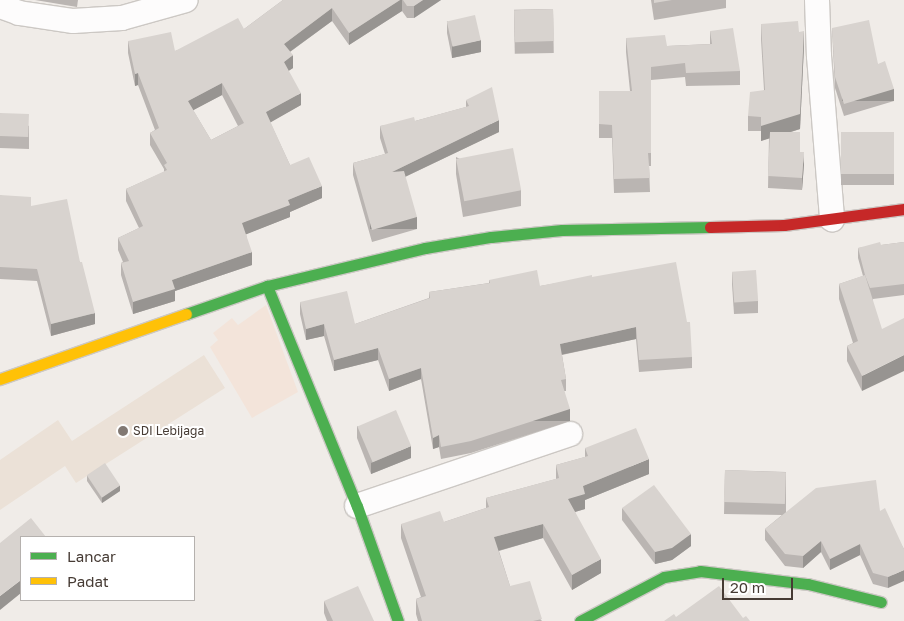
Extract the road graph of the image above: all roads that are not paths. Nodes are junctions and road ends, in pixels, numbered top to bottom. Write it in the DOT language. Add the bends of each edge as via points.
graph roads {
  1 [pos="186,0"];
  2 [pos="817,0"];
  3 [pos="0,6"];
  4 [pos="904,209"];
  5 [pos="832,219"];
  6 [pos="267,286"];
  7 [pos="0,379"];
  8 [pos="570,434"];
  9 [pos="357,506"];
  10 [pos="881,602"];
  11 [pos="398,621"];
  12 [pos="580,621"];
  1 -- 3 [label="street" via="122,18 73,21 19,13"];
  2 -- 5 [label="street"];
  4 -- 5 [label="main road"];
  5 -- 6 [label="main road" via="784,225 562,230 491,237 425,248"];
  6 -- 7 [label="main road"];
  6 -- 9 [label="main road"];
  8 -- 9 [label="street"];
  9 -- 11 [label="main road"];
  10 -- 12 [label="main road" via="808,584 700,571 664,577"];
}
